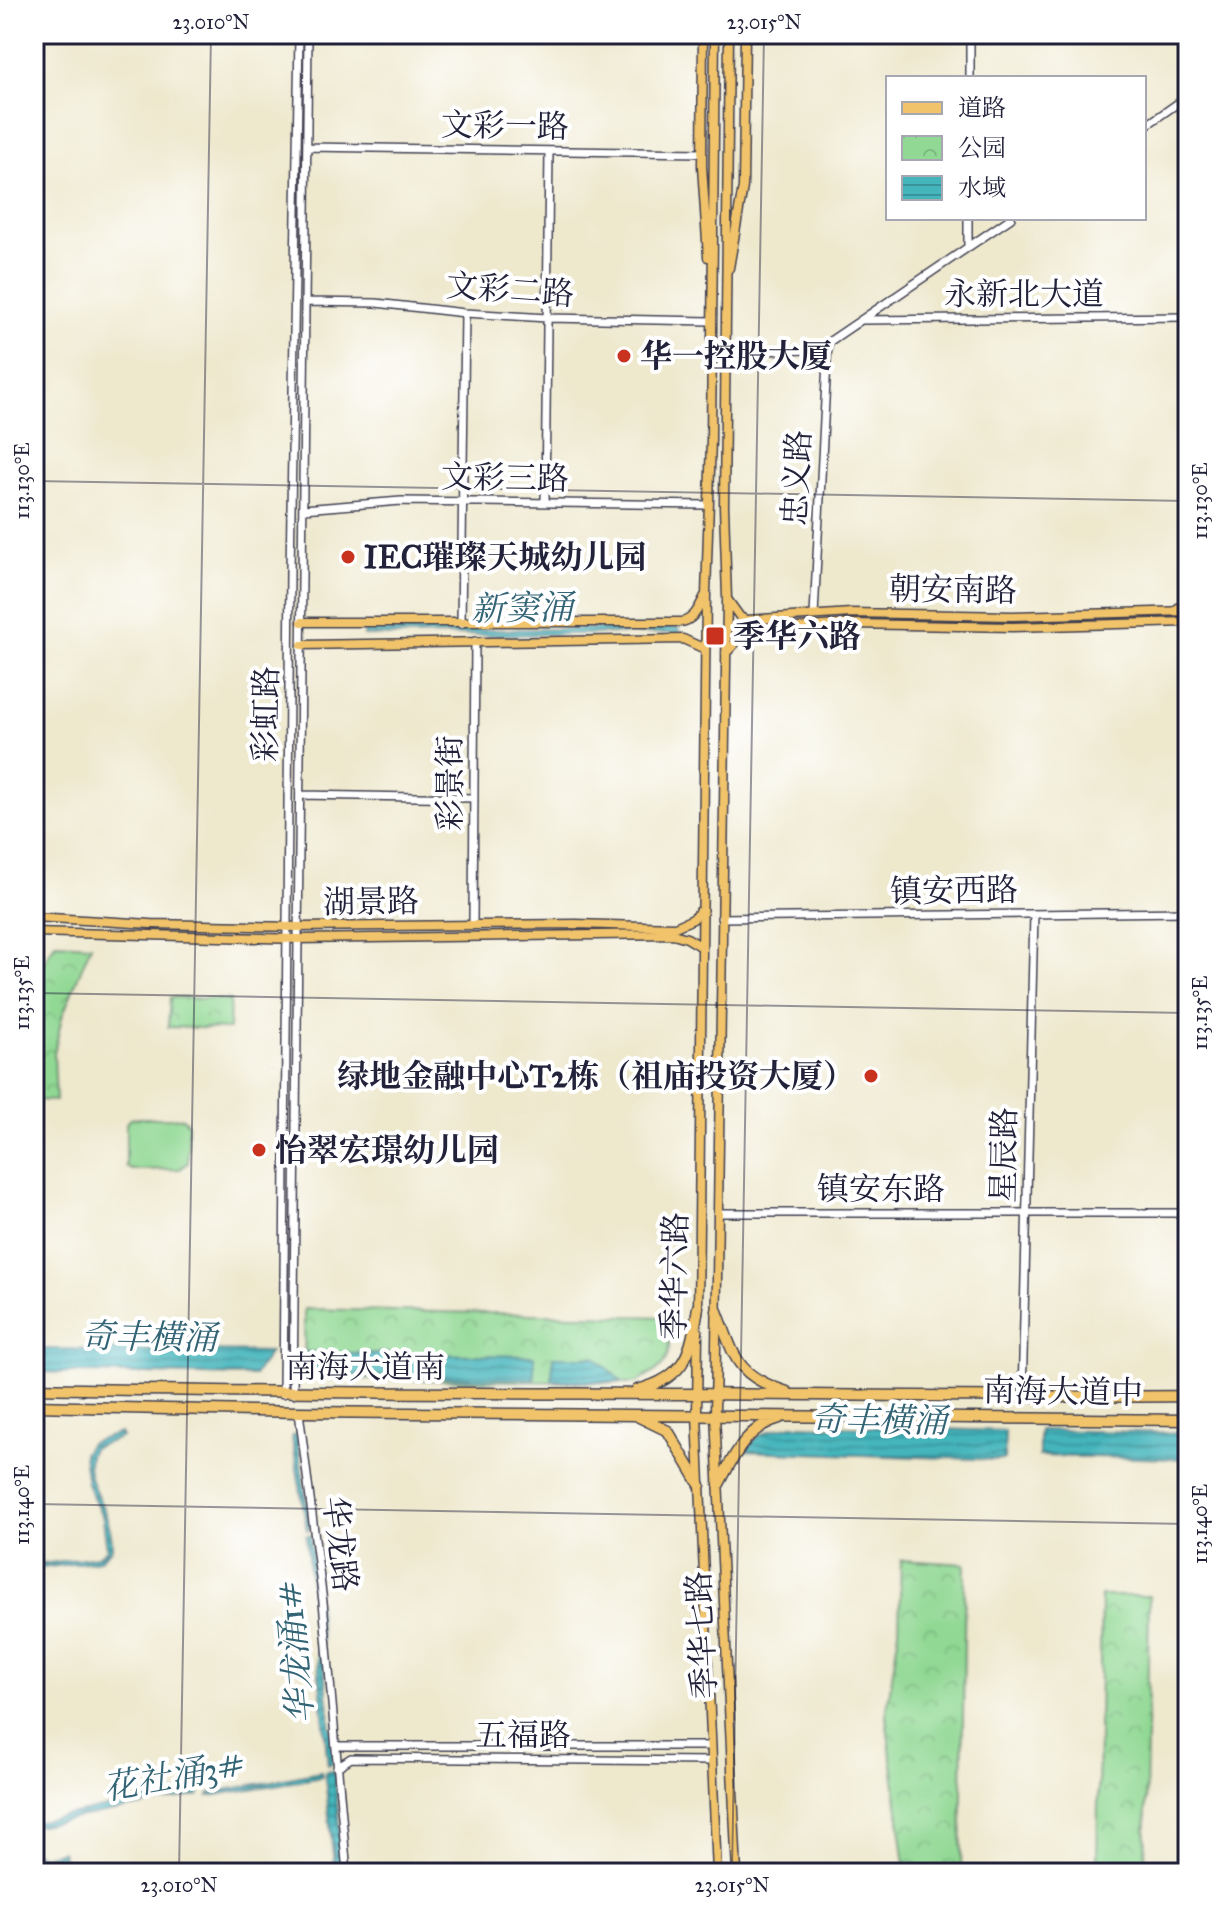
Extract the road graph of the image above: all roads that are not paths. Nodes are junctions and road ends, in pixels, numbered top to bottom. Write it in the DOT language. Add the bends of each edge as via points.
graph roads {
  1 [pos="299,34"];
  2 [pos="308,34"];
  3 [pos="703,34"];
  4 [pos="715,34"];
  5 [pos="729,34"];
  6 [pos="745,34"];
  7 [pos="970,34"];
  8 [pos="970,76"];
  9 [pos="1188,96"];
  10 [pos="1146,126"];
  11 [pos="307,147"];
  12 [pos="549,151"];
  13 [pos="702,153"];
  14 [pos="968,220"];
  15 [pos="1008,220"];
  16 [pos="968,246"];
  17 [pos="725,285"];
  18 [pos="713,286"];
  19 [pos="305,302"];
  20 [pos="465,313"];
  21 [pos="1188,317"];
  22 [pos="547,318"];
  23 [pos="861,320"];
  24 [pos="711,321"];
  25 [pos="828,342"];
  26 [pos="725,351"];
  27 [pos="462,502"];
  28 [pos="545,503"];
  29 [pos="708,505"];
  30 [pos="303,509"];
  31 [pos="706,595"];
  32 [pos="727,599"];
  33 [pos="1188,601"];
  34 [pos="1174,611"];
  35 [pos="1188,611"];
  36 [pos="814,615"];
  37 [pos="302,622"];
  38 [pos="680,622"];
  39 [pos="368,623"];
  40 [pos="461,624"];
  41 [pos="1188,624"];
  42 [pos="678,639"];
  43 [pos="475,641"];
  44 [pos="371,642"];
  45 [pos="291,645"];
  46 [pos="302,645"];
  47 [pos="705,649"];
  48 [pos="726,653"];
  49 [pos="300,795"];
  50 [pos="474,798"];
  51 [pos="703,908"];
  52 [pos="1188,912"];
  53 [pos="1034,914"];
  54 [pos="34,917"];
  55 [pos="721,918"];
  56 [pos="473,925"];
  57 [pos="288,926"];
  58 [pos="298,927"];
  59 [pos="34,932"];
  60 [pos="288,939"];
  61 [pos="298,939"];
  62 [pos="702,947"];
  63 [pos="718,1213"];
  64 [pos="1026,1213"];
  65 [pos="1188,1213"];
  66 [pos="698,1307"];
  67 [pos="717,1311"];
  68 [pos="289,1349"];
  69 [pos="34,1388"];
  70 [pos="288,1394"];
  71 [pos="620,1394"];
  72 [pos="697,1394"];
  73 [pos="715,1395"];
  74 [pos="796,1395"];
  75 [pos="1188,1396"];
  76 [pos="889,1398"];
  77 [pos="1022,1398"];
  78 [pos="34,1406"];
  79 [pos="299,1412"];
  80 [pos="629,1414"];
  81 [pos="697,1415"];
  82 [pos="715,1415"];
  83 [pos="795,1415"];
  84 [pos="883,1416"];
  85 [pos="1188,1420"];
  86 [pos="719,1484"];
  87 [pos="700,1485"];
  88 [pos="336,1746"];
  89 [pos="711,1746"];
  90 [pos="712,1761"];
  91 [pos="337,1767"];
  92 [pos="347,1873"];
  93 [pos="717,1873"];
  94 [pos="737,1873"];
  1 -- 45 [label="street, 彩虹路"];
  2 -- 11 [label="street, 彩虹路"];
  3 -- 13 [label="main road"];
  4 -- 18 [label="main road, 季华六路"];
  5 -- 17 [label="main road, 季华六路"];
  6 -- 17 [label="main road" via="743,187"];
  7 -- 8 [label="street"];
  9 -- 10 [label="street"];
  11 -- 12 [label="street, 文彩一路"];
  11 -- 19 [label="street, 彩虹路"];
  12 -- 13 [label="street, 文彩一路"];
  12 -- 22 [label="street"];
  13 -- 18 [label="main road"];
  14 -- 16 [label="street"];
  15 -- 16 [label="street"];
  16 -- 23 [label="street"];
  17 -- 26 [label="main road, 季华六路"];
  18 -- 24 [label="main road, 季华六路"];
  19 -- 20 [label="street, 文彩二路"];
  19 -- 30 [label="street, 彩虹路"];
  20 -- 22 [label="street, 文彩二路"];
  20 -- 27 [label="street"];
  21 -- 23 [label="street, 永新北大道"];
  22 -- 24 [label="street, 文彩二路"];
  22 -- 28 [label="street"];
  23 -- 25 [label="street"];
  24 -- 29 [label="main road, 季华六路"];
  25 -- 26 [label="street" via="817,350"];
  25 -- 36 [label="street, 忠义路"];
  26 -- 32 [label="main road, 季华六路"];
  27 -- 28 [label="street, 文彩三路"];
  27 -- 30 [label="street, 文彩三路"];
  27 -- 40 [label="street"];
  28 -- 29 [label="street, 文彩三路"];
  29 -- 31 [label="main road, 季华六路"];
  30 -- 37 [label="street, 彩虹路"];
  31 -- 38 [label="main road" via="696,613"];
  31 -- 47 [label="main road, 季华六路"];
  32 -- 36 [label="main road, 朝安南路" via="746,620"];
  32 -- 48 [label="main road, 季华六路"];
  33 -- 34 [label="main road"];
  34 -- 35 [label="main road, 朝安南路"];
  34 -- 36 [label="main road, 朝安南路"];
  37 -- 39 [label="main road"];
  37 -- 45 [label="street"];
  37 -- 46 [label="street, 彩虹路"];
  38 -- 40 [label="main road"];
  38 -- 42 [label="main road" via="690,631"];
  39 -- 40 [label="main road"];
  39 -- 44 [label="main road" via="358,635"];
  41 -- 48 [label="main road, 朝安南路" via="837,625 750,634"];
  42 -- 43 [label="main road"];
  42 -- 47 [label="main road"];
  43 -- 44 [label="main road"];
  43 -- 50 [label="street, 彩景街"];
  44 -- 46 [label="main road"];
  45 -- 46 [label="street"];
  45 -- 57 [label="street, 彩虹路"];
  46 -- 49 [label="street, 彩虹路"];
  47 -- 51 [label="main road, 季华六路"];
  48 -- 55 [label="main road, 季华六路"];
  49 -- 50 [label="street"];
  49 -- 58 [label="street, 彩虹路"];
  50 -- 56 [label="street, 彩景街"];
  51 -- 56 [label="main road, 湖景路" via="675,927"];
  51 -- 62 [label="main road, 季华六路"];
  52 -- 53 [label="street, 镇安西路"];
  53 -- 55 [label="street, 镇安西路"];
  53 -- 64 [label="street, 星辰路"];
  54 -- 57 [label="main road, 湖景路"];
  55 -- 63 [label="main road, 季华六路"];
  56 -- 58 [label="main road, 湖景路"];
  57 -- 58 [label="main road, 湖景路"];
  57 -- 60 [label="street, 彩虹路"];
  58 -- 61 [label="street, 彩虹路"];
  59 -- 60 [label="main road, 湖景路"];
  60 -- 61 [label="main road, 湖景路"];
  60 -- 68 [label="street, 彩虹路"];
  61 -- 62 [label="main road, 湖景路" via="673,934"];
  61 -- 68 [label="street, 彩虹路"];
  62 -- 66 [label="main road, 季华六路"];
  63 -- 64 [label="street, 镇安东路"];
  63 -- 67 [label="main road, 季华六路"];
  64 -- 65 [label="street, 镇安东路"];
  64 -- 77 [label="street, 星辰路"];
  66 -- 71 [label="highway" via="691,1349 672,1375"];
  66 -- 72 [label="main road, 季华六路"];
  67 -- 73 [label="main road, 季华六路"];
  67 -- 74 [label="highway" via="739,1366 768,1386"];
  68 -- 70 [label="street, 彩虹路" via="284,1379"];
  68 -- 70 [label="street, 彩虹路" via="293,1379"];
  69 -- 70 [label="highway, 南海大道南"];
  70 -- 71 [label="highway, 南海大道南"];
  71 -- 72 [label="highway, 南海大道南"];
  72 -- 73 [label="highway, 南海大道中"];
  72 -- 81 [label="main road, 季华六路"];
  73 -- 74 [label="highway, 南海大道中"];
  73 -- 82 [label="main road, 季华七路"];
  74 -- 76 [label="highway, 南海大道中"];
  75 -- 77 [label="highway, 南海大道中"];
  76 -- 77 [label="highway, 南海大道中"];
  76 -- 84 [label="highway"];
  78 -- 79 [label="highway, 南海大道南"];
  79 -- 80 [label="highway, 南海大道南"];
  79 -- 88 [label="street, 华龙路"];
  80 -- 81 [label="highway, 南海大道南"];
  80 -- 87 [label="highway" via="668,1431"];
  81 -- 82 [label="highway, 南海大道中"];
  81 -- 87 [label="main road, 季华七路"];
  82 -- 83 [label="highway, 南海大道中"];
  82 -- 86 [label="main road, 季华七路"];
  83 -- 84 [label="highway, 南海大道中"];
  83 -- 86 [label="highway" via="757,1428"];
  84 -- 85 [label="highway, 南海大道中"];
  86 -- 94 [label="main road, 季华七路"];
  87 -- 89 [label="main road, 季华七路"];
  88 -- 89 [label="street, 五福路"];
  88 -- 91 [label="street, 华龙路"];
  89 -- 90 [label="main road, 季华七路"];
  90 -- 91 [label="street, 五福路" via="351,1758"];
  90 -- 93 [label="main road, 季华七路"];
  91 -- 92 [label="street, 华龙路"];
}
